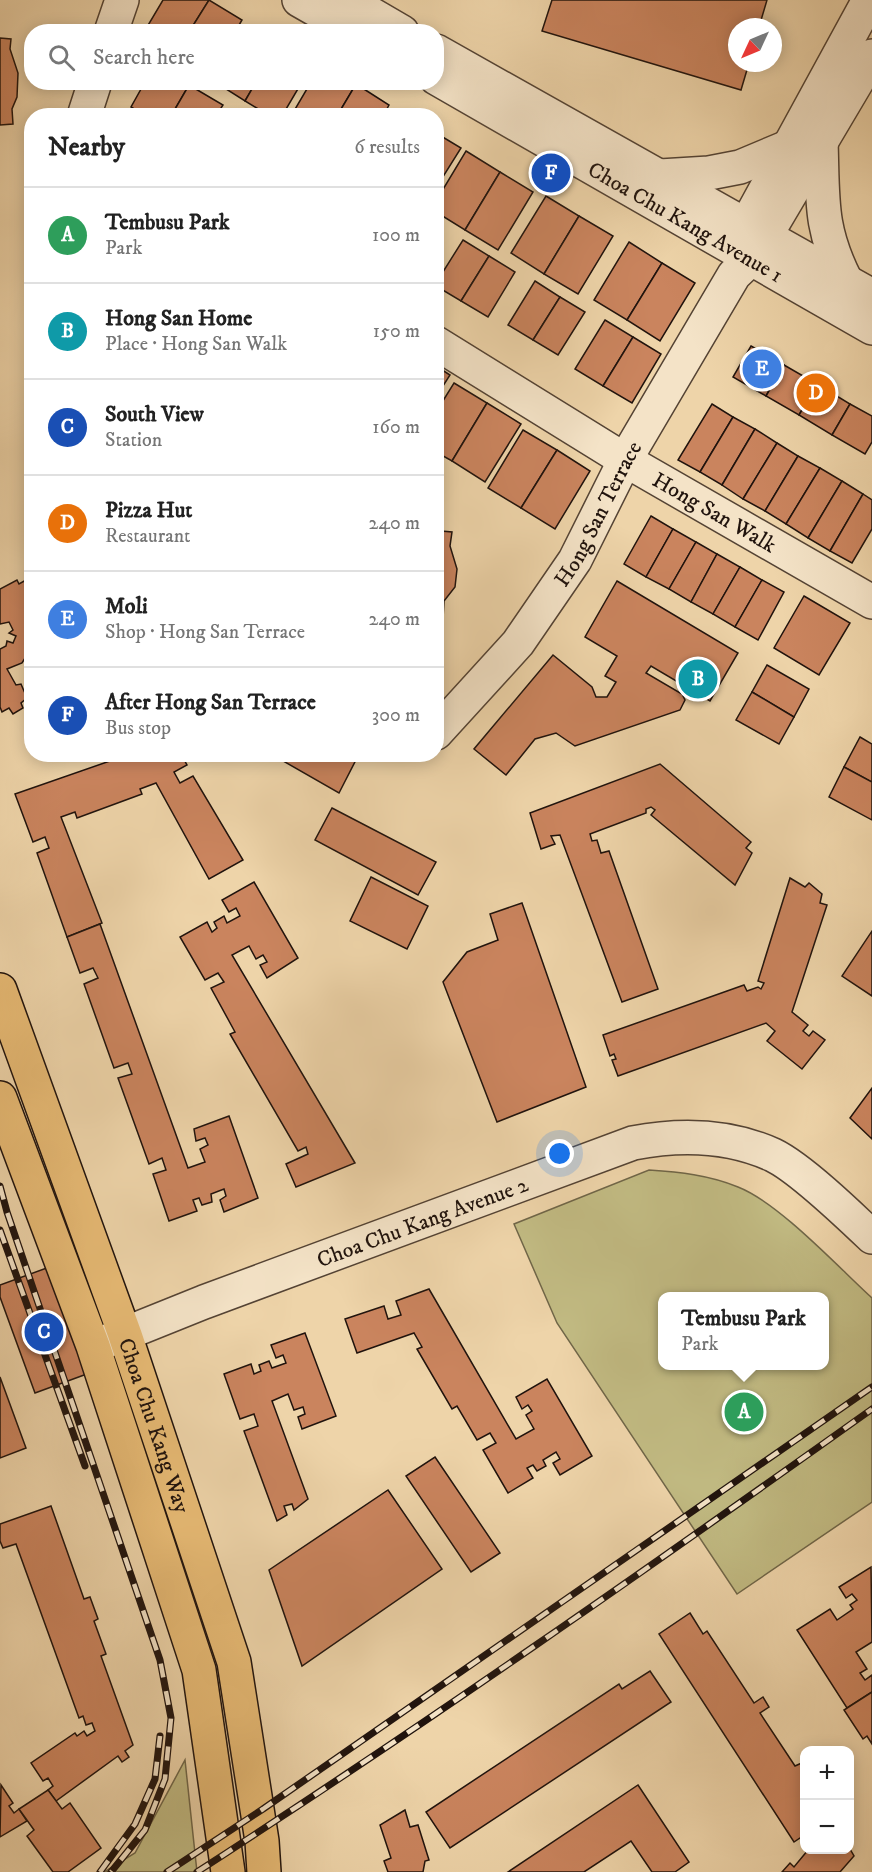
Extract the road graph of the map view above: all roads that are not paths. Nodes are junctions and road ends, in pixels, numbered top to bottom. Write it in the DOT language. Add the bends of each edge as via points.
graph roads {
  1 [pos="122,0"];
  2 [pos="299,0"];
  3 [pos="347,0"];
  4 [pos="869,0"];
  5 [pos="114,24"];
  6 [pos="341,24"];
  7 [pos="388,24"];
  8 [pos="444,55"];
  9 [pos="872,56"];
  10 [pos="444,82"];
  11 [pos="92,90"];
  12 [pos="86,108"];
  13 [pos="806,144"];
  14 [pos="660,176"];
  15 [pos="746,248"];
  16 [pos="859,289"];
  17 [pos="872,328"];
  18 [pos="444,348"];
  19 [pos="625,460"];
  20 [pos="872,602"];
  21 [pos="444,724"];
  22 [pos="0,990"];
  23 [pos="0,1098"];
  24 [pos="872,1237"];
  25 [pos="125,1335"];
  26 [pos="93,1346"];
  27 [pos="228,1872"];
  28 [pos="264,1872"];
  1 -- 5 [label="street"];
  2 -- 6 [label="street"];
  3 -- 7 [label="street"];
  4 -- 13 [label="street"];
  8 -- 14 [label="street, Choa Chu Kang Avenue 1"];
  9 -- 13 [label="street"];
  10 -- 15 [label="street, Choa Chu Kang Avenue 1"];
  11 -- 12 [label="street"];
  13 -- 14 [label="street" via="740,167"];
  13 -- 15 [label="street, Hong San Terrace"];
  13 -- 16 [label="street" via="831,251"];
  14 -- 15 [label="street, Choa Chu Kang Avenue 1"];
  15 -- 16 [label="street, Choa Chu Kang Avenue 1"];
  15 -- 17 [label="street, Choa Chu Kang Avenue 1"];
  15 -- 19 [label="street, Hong San Terrace"];
  18 -- 19 [label="street, Hong San Walk"];
  19 -- 20 [label="street, Hong San Walk"];
  19 -- 21 [label="street, Hong San Terrace" via="569,569 518,643"];
  22 -- 25 [label="main road, Choa Chu Kang Way"];
  23 -- 26 [label="main road, Choa Chu Kang Way"];
  24 -- 25 [label="street, Choa Chu Kang Avenue 2" via="773,1155 699,1137 651,1140 633,1143"];
  25 -- 26 [label="street, Choa Chu Kang Avenue 2"];
  25 -- 28 [label="main road, Choa Chu Kang Way" via="234,1662"];
  26 -- 27 [label="main road, Choa Chu Kang Way" via="199,1670"];
}
